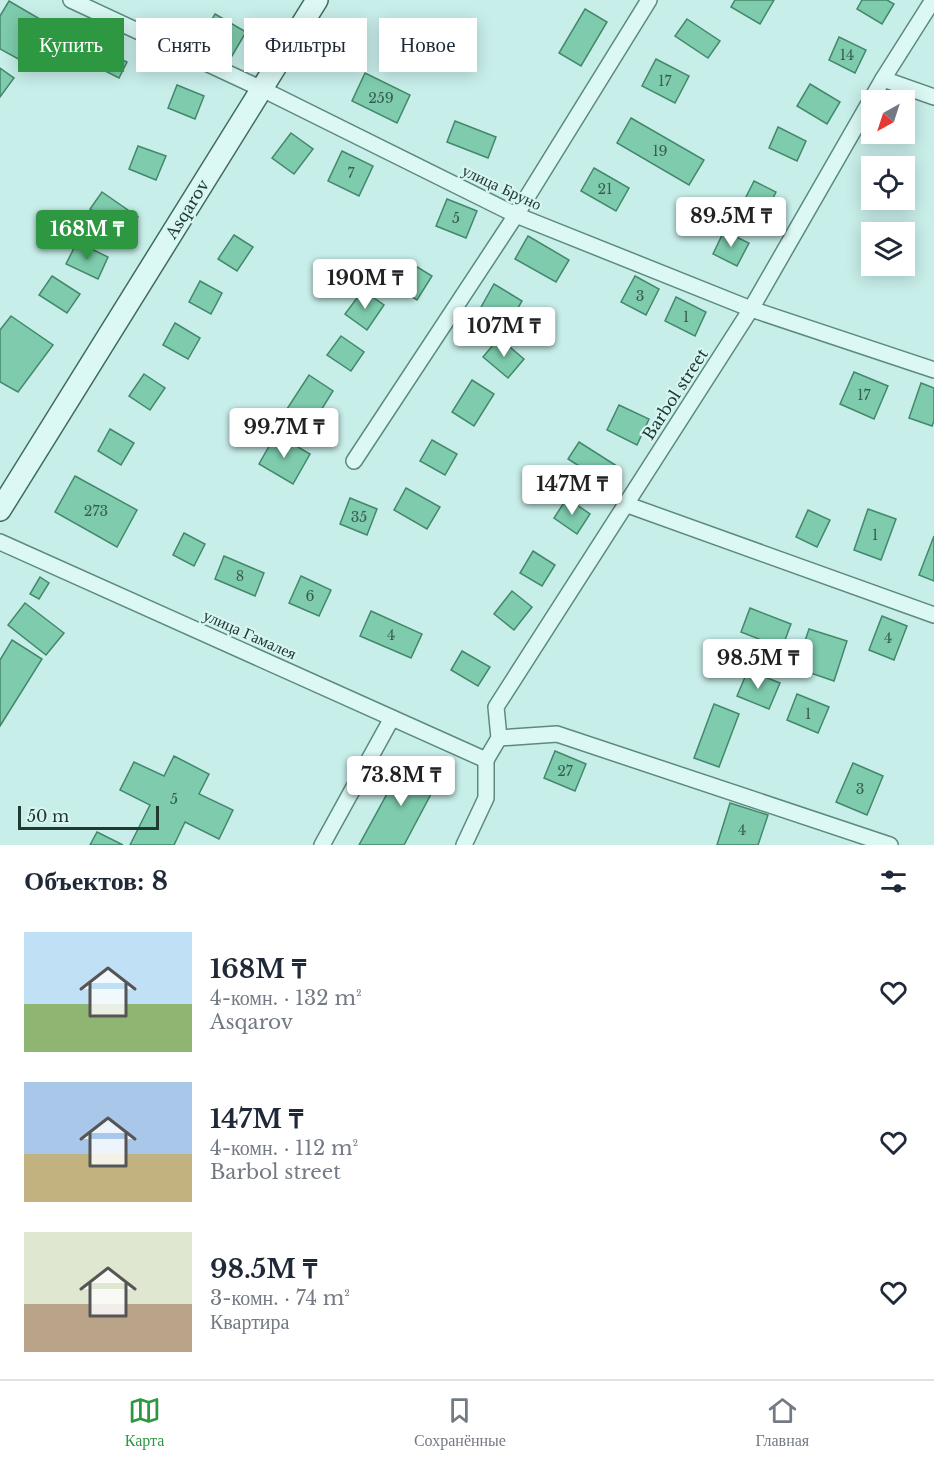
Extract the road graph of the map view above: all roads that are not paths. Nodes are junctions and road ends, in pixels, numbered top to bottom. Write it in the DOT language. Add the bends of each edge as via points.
graph roads {
  1 [pos="71,0"];
  2 [pos="317,0"];
  3 [pos="649,0"];
  4 [pos="933,0"];
  5 [pos="884,78"];
  6 [pos="262,89"];
  7 [pos="934,97"];
  8 [pos="516,215"];
  9 [pos="751,309"];
  10 [pos="934,370"];
  11 [pos="354,461"];
  12 [pos="625,504"];
  13 [pos="0,510"];
  14 [pos="0,542"];
  15 [pos="934,615"];
  16 [pos="392,718"];
  17 [pos="499,738"];
  18 [pos="486,760"];
  19 [pos="322,845"];
  20 [pos="464,845"];
  21 [pos="890,845"];
  1 -- 6 [label="street, улица Бруно"];
  2 -- 6 [label="main road, Asqarov"];
  3 -- 8 [label="street"];
  4 -- 5 [label="street, Barbol street"];
  5 -- 7 [label="street"];
  5 -- 9 [label="street, Barbol street"];
  6 -- 8 [label="street, улица Бруно"];
  6 -- 13 [label="main road, Asqarov"];
  8 -- 9 [label="street, улица Бруно"];
  8 -- 11 [label="street"];
  9 -- 10 [label="street, улица Бруно"];
  9 -- 12 [label="street, Barbol street"];
  12 -- 15 [label="street"];
  12 -- 17 [label="street, Barbol street" via="496,707"];
  14 -- 16 [label="street, улица Гамалея"];
  16 -- 18 [label="street, улица Гамалея"];
  16 -- 19 [label="street"];
  17 -- 18 [label="street"];
  17 -- 21 [label="street" via="557,734"];
  18 -- 20 [label="street" via="486,798"];
}
